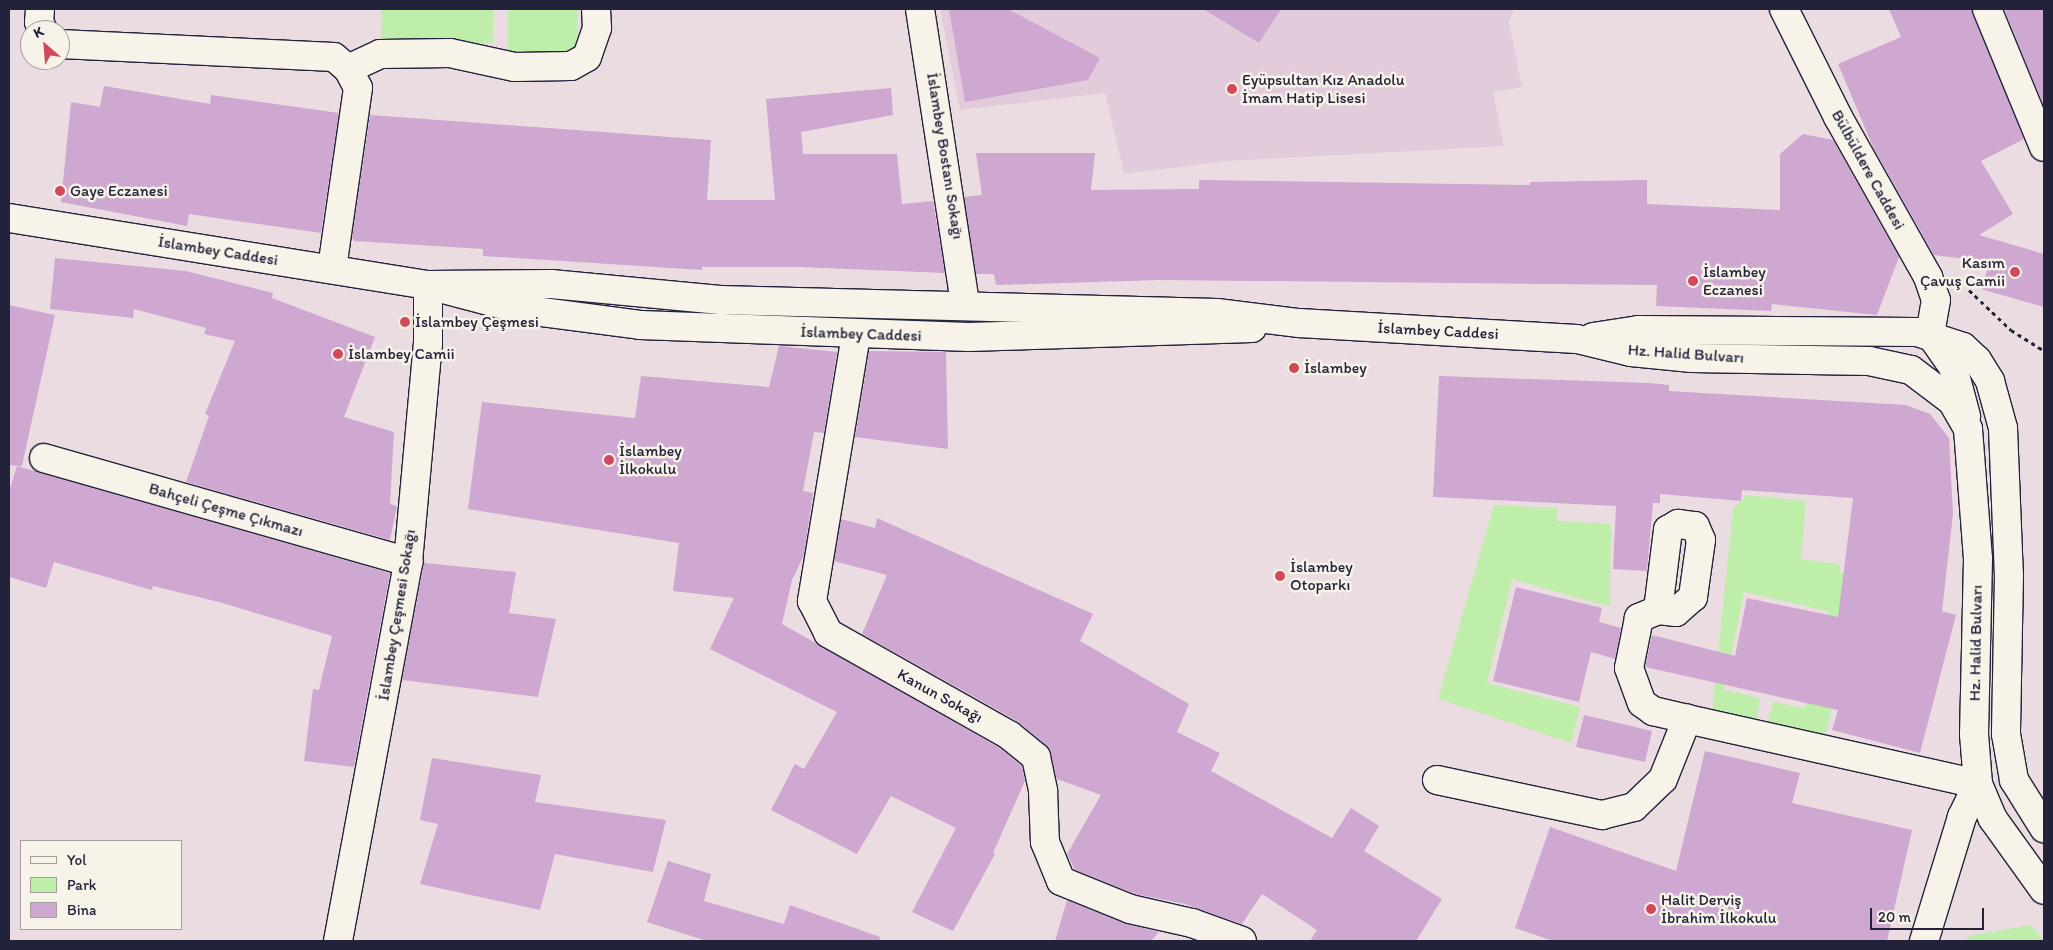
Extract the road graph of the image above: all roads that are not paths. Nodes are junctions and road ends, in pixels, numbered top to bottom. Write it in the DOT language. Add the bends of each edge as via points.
graph roads {
  1 [pos="596,9"];
  2 [pos="920,9"];
  3 [pos="1784,9"];
  4 [pos="1987,9"];
  5 [pos="70,44"];
  6 [pos="348,69"];
  7 [pos="2044,147"];
  8 [pos="9,218"];
  9 [pos="332,268"];
  10 [pos="428,285"];
  11 [pos="965,304"];
  12 [pos="1299,323"];
  13 [pos="1930,334"];
  14 [pos="856,335"];
  15 [pos="969,337"];
  16 [pos="1577,339"];
  17 [pos="1968,429"];
  18 [pos="44,458"];
  19 [pos="408,562"];
  20 [pos="1658,610"];
  21 [pos="1687,719"];
  22 [pos="1437,780"];
  23 [pos="2014,780"];
  24 [pos="1978,784"];
  25 [pos="2044,828"];
  26 [pos="2044,890"];
  27 [pos="338,941"];
  28 [pos="1242,941"];
  29 [pos="1924,941"];
  1 -- 6 [label="main road" via="597,28 587,57 571,66 515,67 440,53 380,54"];
  2 -- 11 [label="main road, İslambey Bostanı Sokağı"];
  3 -- 13 [label="main road, Bülbüldere Caddesi" via="1817,78 1928,277 1936,300"];
  4 -- 7 [label="main road"];
  5 -- 6 [label="main road" via="334,56"];
  6 -- 9 [label="main road" via="358,88"];
  8 -- 9 [label="main road, İslambey Caddesi"];
  9 -- 10 [label="main road, İslambey Caddesi"];
  10 -- 11 [label="main road, İslambey Caddesi" via="473,282 551,284 720,300"];
  10 -- 14 [label="main road, İslambey Caddesi" via="519,309 640,325"];
  10 -- 19 [label="main road, İslambey Çeşmesi Sokağı" via="428,344"];
  11 -- 12 [label="main road, İslambey Caddesi" via="1217,313"];
  11 -- 15 [label="main road, İslambey Bostanı Sokağı"];
  12 -- 15 [label="main road, İslambey Caddesi" via="1221,332"];
  12 -- 16 [label="main road, İslambey Caddesi"];
  13 -- 16 [label="main road, Hz. Halid Bulvarı" via="1893,330 1638,330"];
  13 -- 17 [label="main road" via="1953,367"];
  13 -- 23 [label="main road, Hz. Halid Bulvarı" via="1963,347 1977,360 1990,381 2004,428 2009,575 2006,734"];
  14 -- 15 [label="main road, İslambey Caddesi"];
  14 -- 28 [label="main road, Kanun Sokağı" via="812,602 828,633 1009,734 1036,757 1043,791 1045,842 1061,881 1130,909 1192,923"];
  16 -- 17 [label="main road, Hz. Halid Bulvarı" via="1631,352 1692,358 1889,362 1911,370 1939,389 1952,401"];
  17 -- 24 [label="main road, Hz. Halid Bulvarı" via="1978,559 1974,734"];
  18 -- 19 [label="main road, Bahçeli Çeşme Çıkmazı"];
  19 -- 27 [label="main road, İslambey Çeşmesi Sokağı"];
  20 -- 21 [label="main road" via="1639,618 1629,668 1642,703 1653,711"];
  21 -- 22 [label="main road" via="1663,779 1634,808 1602,815"];
  21 -- 24 [label="main road"];
  23 -- 24 [label="main road"];
  23 -- 25 [label="main road, Hz. Halid Bulvarı"];
  24 -- 26 [label="main road, Hz. Halid Bulvarı" via="1993,819"];
  24 -- 29 [label="main road" via="1962,817"];
}
